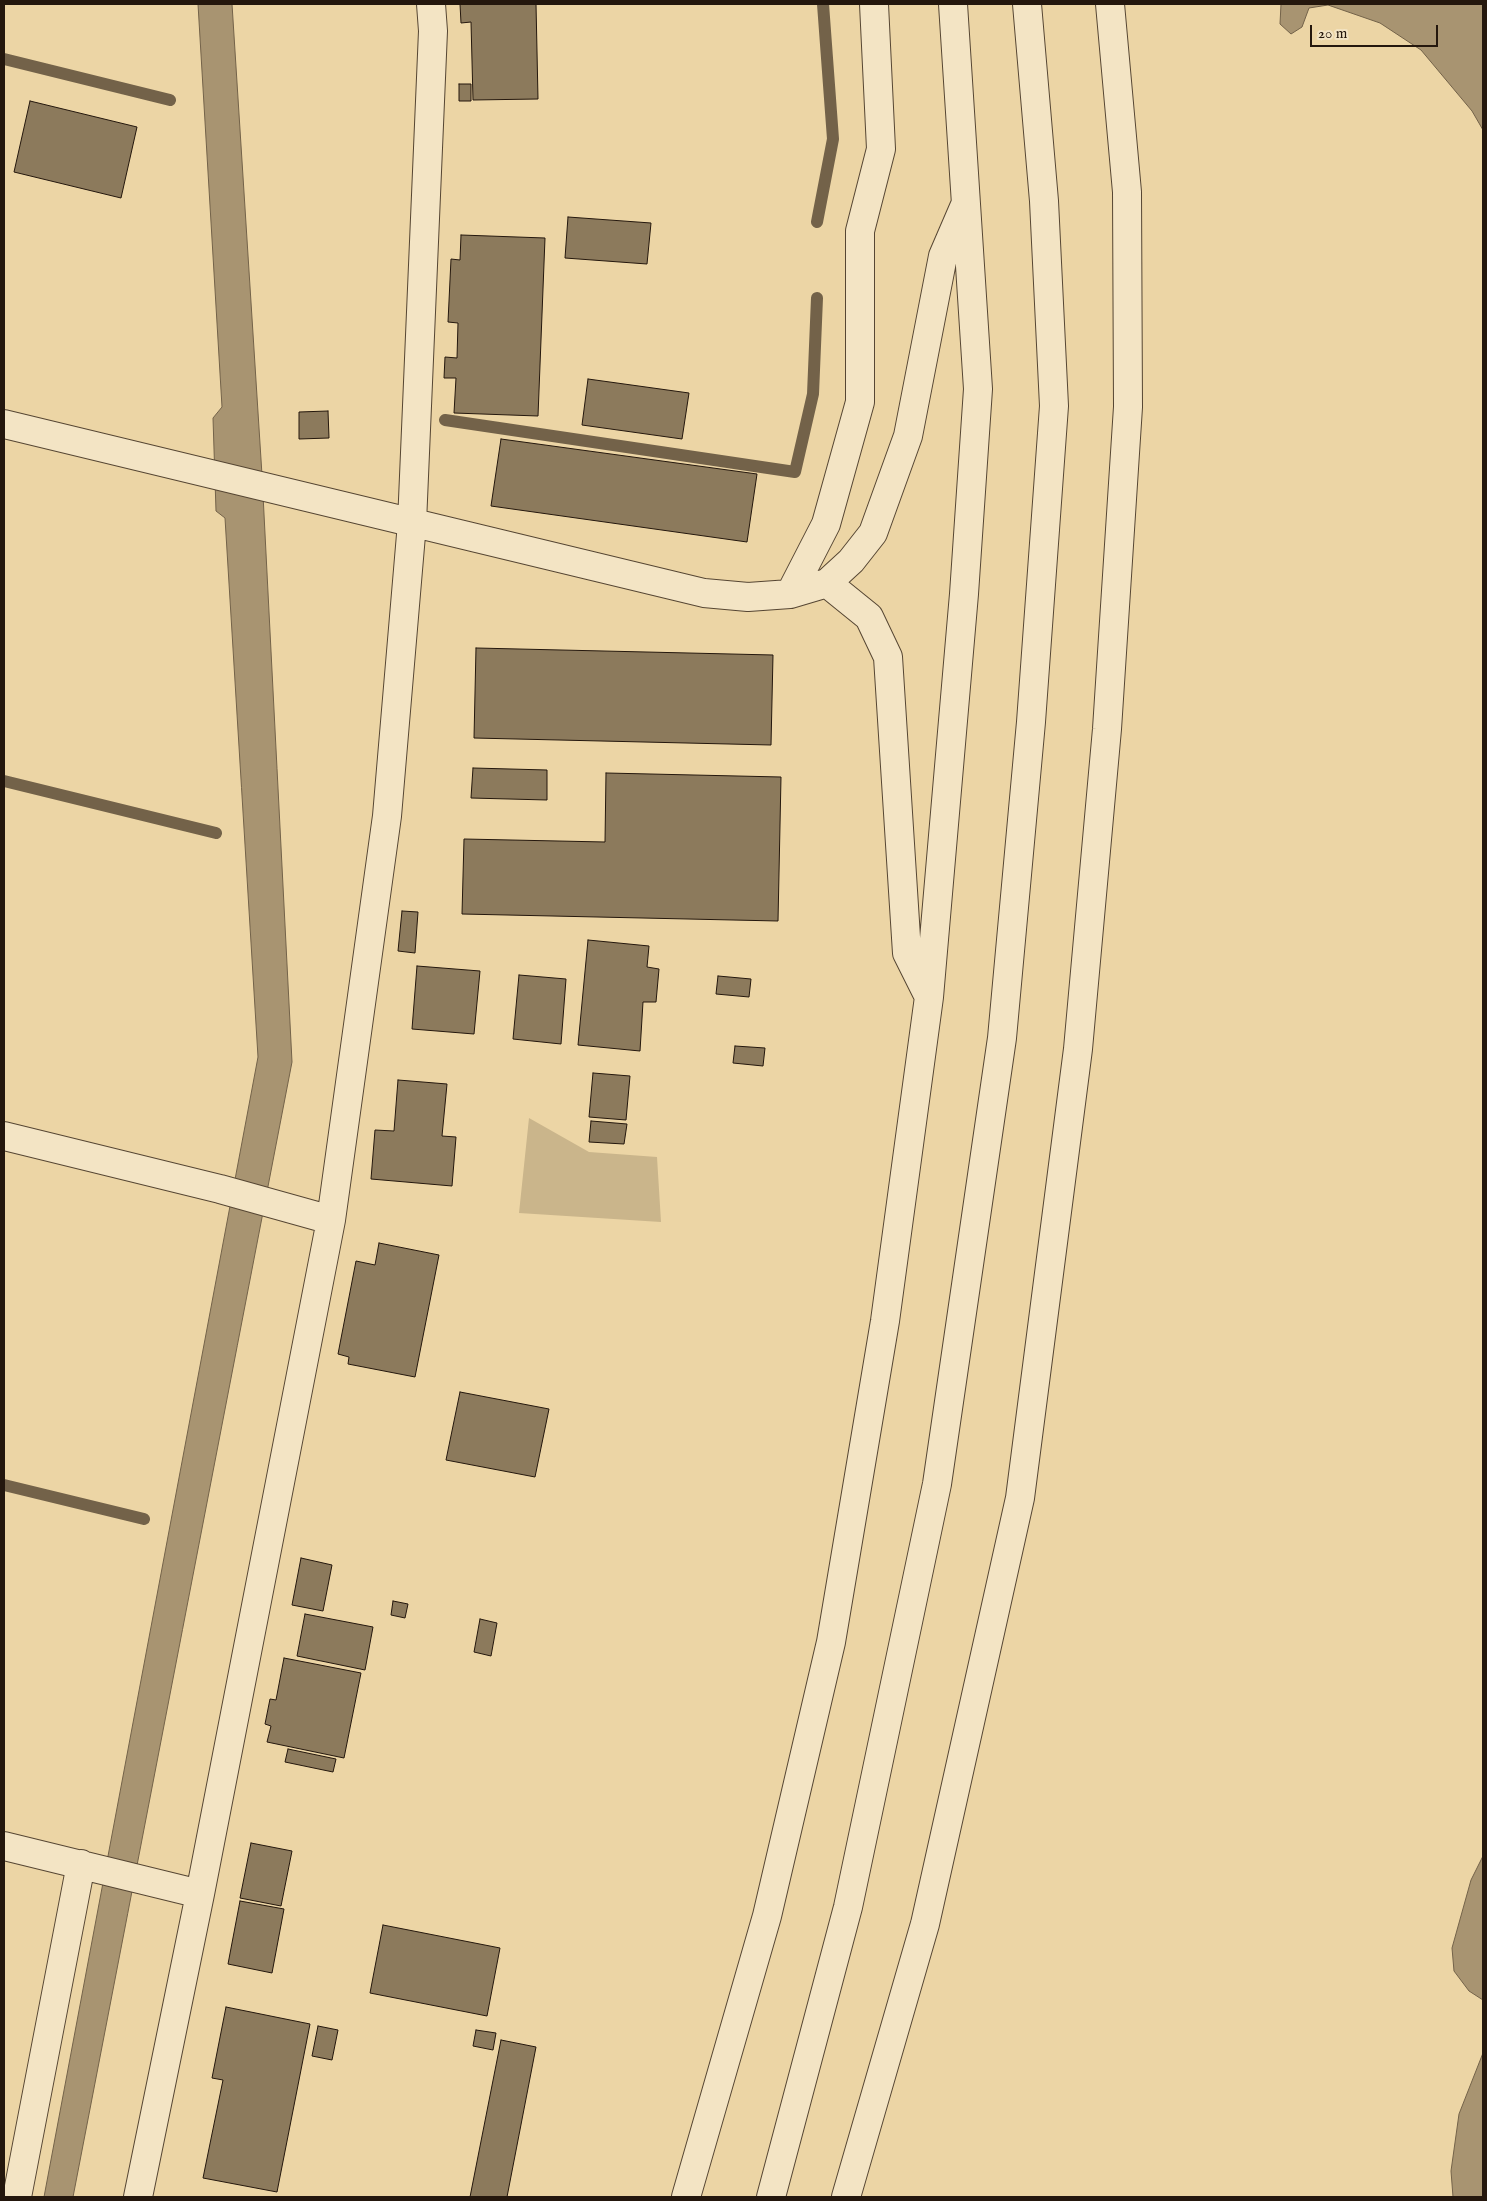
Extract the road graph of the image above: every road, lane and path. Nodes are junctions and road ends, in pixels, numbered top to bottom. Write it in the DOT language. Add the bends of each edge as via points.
graph roads {
  1 [pos="431,4"];
  2 [pos="874,4"];
  3 [pos="953,4"];
  4 [pos="1026,4"];
  5 [pos="1110,4"];
  6 [pos="967,202"];
  7 [pos="4,424"];
  8 [pos="412,523"];
  9 [pos="827,583"];
  10 [pos="790,594"];
  11 [pos="929,997"];
  12 [pos="4,1136"];
  13 [pos="331,1220"];
  14 [pos="4,1846"];
  15 [pos="86,1865"];
  16 [pos="200,1894"];
  17 [pos="17,2197"];
  18 [pos="138,2197"];
  19 [pos="686,2197"];
  20 [pos="771,2197"];
  21 [pos="846,2197"];
  1 -- 8 [label="street" via="433,31"];
  2 -- 10 [label="street" via="881,150 860,230 860,402 826,524"];
  3 -- 6 [label="street"];
  4 -- 20 [label="street" via="1044,201 1054,406 1031,722 1002,1038 937,1484 848,1906"];
  5 -- 21 [label="street" via="1127,192 1128,407 1107,729 1078,1049 1020,1498 925,1924"];
  6 -- 9 [label="street" via="943,256 908,436 873,533 851,561"];
  6 -- 11 [label="street" via="978,389 964,594"];
  7 -- 8 [label="street"];
  8 -- 10 [label="street" via="704,593 748,597"];
  8 -- 13 [label="street" via="387,816"];
  9 -- 10 [label="street"];
  9 -- 11 [label="street" via="868,617 888,657 907,954"];
  11 -- 19 [label="street" via="885,1321 831,1642 767,1916"];
  12 -- 13 [label="street"];
  13 -- 16 [label="street"];
  14 -- 15 [label="street"];
  15 -- 16 [label="street"];
  15 -- 17 [label="street"];
  16 -- 18 [label="street"];
}
